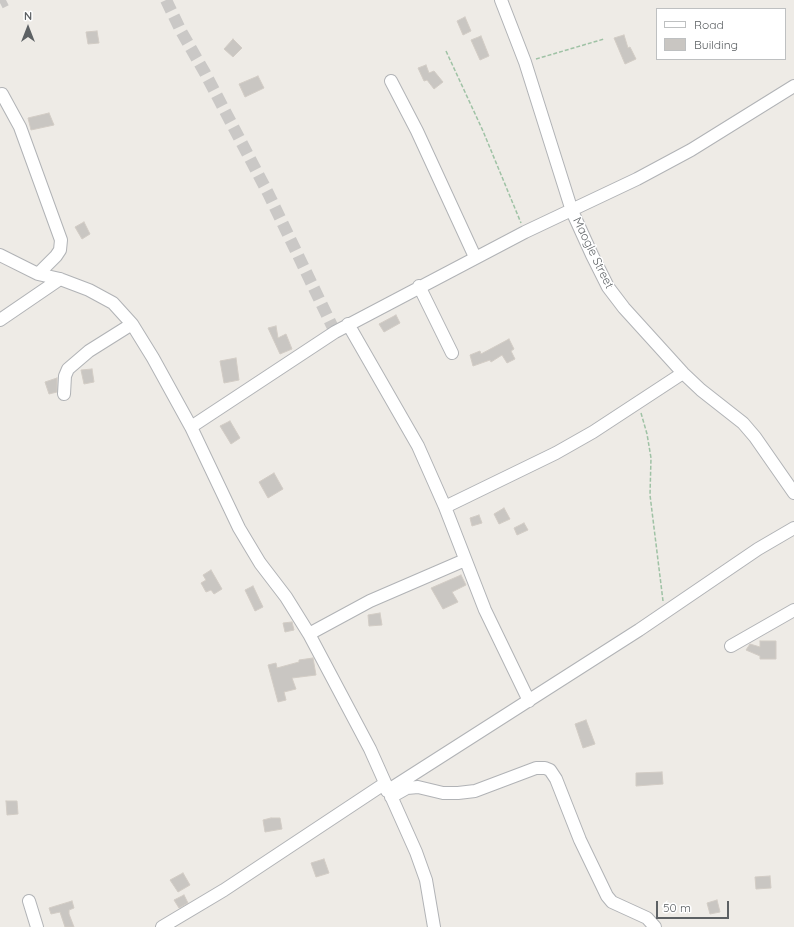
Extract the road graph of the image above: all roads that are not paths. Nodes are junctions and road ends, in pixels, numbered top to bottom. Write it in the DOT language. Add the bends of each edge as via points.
graph roads {
  1 [pos="501,0"];
  2 [pos="391,81"];
  3 [pos="794,86"];
  4 [pos="2,94"];
  5 [pos="572,211"];
  6 [pos="0,256"];
  7 [pos="475,257"];
  8 [pos="38,274"];
  9 [pos="60,279"];
  10 [pos="419,286"];
  11 [pos="0,320"];
  12 [pos="132,324"];
  13 [pos="348,324"];
  14 [pos="452,353"];
  15 [pos="683,373"];
  16 [pos="64,394"];
  17 [pos="191,427"];
  18 [pos="794,493"];
  19 [pos="445,507"];
  20 [pos="794,528"];
  21 [pos="465,560"];
  22 [pos="794,610"];
  23 [pos="309,634"];
  24 [pos="731,646"];
  25 [pos="529,701"];
  26 [pos="387,791"];
  27 [pos="29,901"];
  28 [pos="37,927"];
  29 [pos="162,927"];
  30 [pos="434,927"];
  31 [pos="655,927"];
  1 -- 5 [label="street, Maogle Street" via="524,62"];
  2 -- 7 [label="street"];
  3 -- 5 [label="street" via="691,150"];
  4 -- 8 [label="street" via="20,127 61,240 60,250 56,256"];
  5 -- 7 [label="street"];
  5 -- 15 [label="street, Maogle Street" via="608,287"];
  6 -- 8 [label="street"];
  7 -- 10 [label="street"];
  8 -- 9 [label="street"];
  9 -- 11 [label="street"];
  9 -- 12 [label="street" via="89,290 113,304"];
  10 -- 13 [label="street"];
  10 -- 14 [label="street"];
  12 -- 16 [label="street" via="89,351 68,369"];
  12 -- 17 [label="street"];
  13 -- 17 [label="street"];
  13 -- 19 [label="street" via="418,446"];
  15 -- 18 [label="street, Maogle Street" via="743,423"];
  15 -- 19 [label="street" via="556,453"];
  17 -- 23 [label="street" via="239,528"];
  19 -- 21 [label="street"];
  20 -- 25 [label="street" via="758,549"];
  21 -- 23 [label="street" via="370,601"];
  21 -- 25 [label="street" via="485,610"];
  22 -- 24 [label="street"];
  23 -- 26 [label="street" via="370,749"];
  25 -- 26 [label="street"];
  26 -- 29 [label="street"];
  26 -- 30 [label="street" via="416,852 426,880"];
  26 -- 31 [label="street" via="418,787 443,792 475,791 536,768 550,770 607,896 612,902 647,918"];
  27 -- 28 [label="street"];
}
